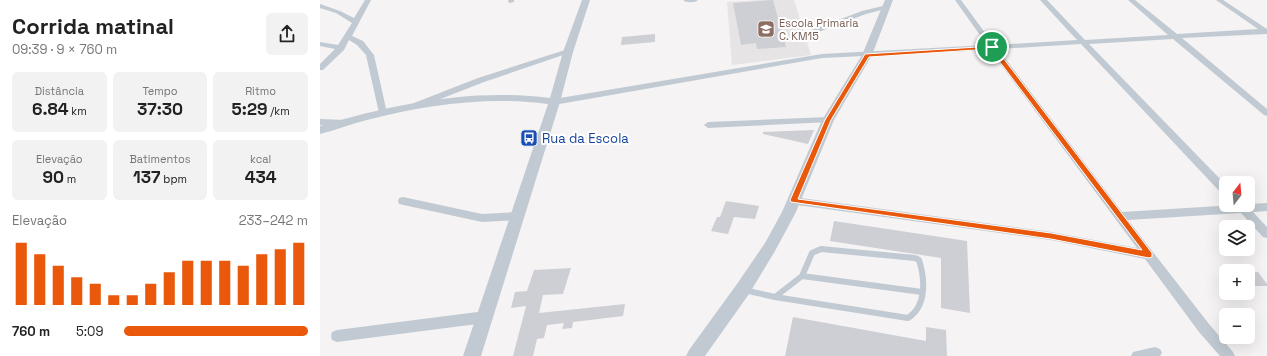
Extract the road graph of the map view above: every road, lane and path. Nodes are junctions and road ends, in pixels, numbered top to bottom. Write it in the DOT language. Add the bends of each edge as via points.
graph roads {
  1 [pos="368,0"];
  2 [pos="586,0"];
  3 [pos="686,0"];
  4 [pos="695,0"];
  5 [pos="958,0"];
  6 [pos="1043,0"];
  7 [pos="1131,0"];
  8 [pos="1219,0"];
  9 [pos="888,3"];
  10 [pos="320,6"];
  11 [pos="356,22"];
  12 [pos="813,31"];
  13 [pos="1267,31"];
  14 [pos="1174,36"];
  15 [pos="348,37"];
  16 [pos="1082,41"];
  17 [pos="320,44"];
  18 [pos="992,47"];
  19 [pos="341,48"];
  20 [pos="568,52"];
  21 [pos="867,55"];
  22 [pos="320,68"];
  23 [pos="554,102"];
  24 [pos="413,107"];
  25 [pos="1267,113"];
  26 [pos="383,114"];
  27 [pos="828,120"];
  28 [pos="320,122"];
  29 [pos="346,123"];
  30 [pos="708,125"];
  31 [pos="320,130"];
  32 [pos="1219,184"];
  33 [pos="403,200"];
  34 [pos="794,200"];
  35 [pos="1255,207"];
  36 [pos="1267,207"];
  37 [pos="1219,209"];
  38 [pos="1246,212"];
  39 [pos="518,216"];
  40 [pos="1120,216"];
  41 [pos="1267,234"];
  42 [pos="1149,255"];
  43 [pos="802,276"];
  44 [pos="743,289"];
  45 [pos="922,292"];
  46 [pos="775,297"];
  47 [pos="485,316"];
  48 [pos="337,336"];
  49 [pos="1155,353"];
  50 [pos="472,356"];
  51 [pos="695,356"];
  52 [pos="1138,356"];
  53 [pos="1228,356"];
  1 -- 11 [label="street"];
  2 -- 20 [label="street"];
  3 -- 4 [label="street"];
  5 -- 18 [label="street"];
  6 -- 16 [label="street"];
  7 -- 14 [label="street"];
  8 -- 13 [label="street"];
  9 -- 12 [label="street"];
  9 -- 21 [label="street"];
  10 -- 11 [label="street"];
  11 -- 15 [label="street"];
  13 -- 14 [label="street"];
  14 -- 16 [label="street"];
  14 -- 25 [label="street"];
  15 -- 19 [label="street"];
  15 -- 26 [label="street" via="360,43 370,55"];
  16 -- 18 [label="street"];
  16 -- 32 [label="street"];
  17 -- 19 [label="street"];
  18 -- 21 [label="street"];
  18 -- 40 [label="street"];
  19 -- 22 [label="street"];
  20 -- 23 [label="street"];
  20 -- 24 [label="street" via="481,80"];
  21 -- 23 [label="street" via="822,56"];
  21 -- 27 [label="street"];
  23 -- 24 [label="street" via="513,98"];
  23 -- 39 [label="street"];
  24 -- 26 [label="street"];
  26 -- 29 [label="street"];
  27 -- 30 [label="street"];
  27 -- 34 [label="street"];
  28 -- 29 [label="street"];
  29 -- 31 [label="street"];
  33 -- 39 [label="street" via="482,218"];
  34 -- 42 [label="street" via="1051,236"];
  34 -- 44 [label="street" via="770,247"];
  35 -- 36 [label="street"];
  37 -- 40 [label="street"];
  38 -- 41 [label="street"];
  39 -- 47 [label="street"];
  40 -- 42 [label="street"];
  42 -- 53 [label="street"];
  43 -- 45 [label="lane"];
  43 -- 45 [label="lane" via="812,254 822,249 915,258 920,263"];
  43 -- 46 [label="lane"];
  44 -- 46 [label="lane"];
  44 -- 51 [label="street"];
  45 -- 46 [label="lane" via="920,307 908,318"];
  47 -- 48 [label="street"];
  47 -- 50 [label="street"];
  49 -- 52 [label="street"];
}
